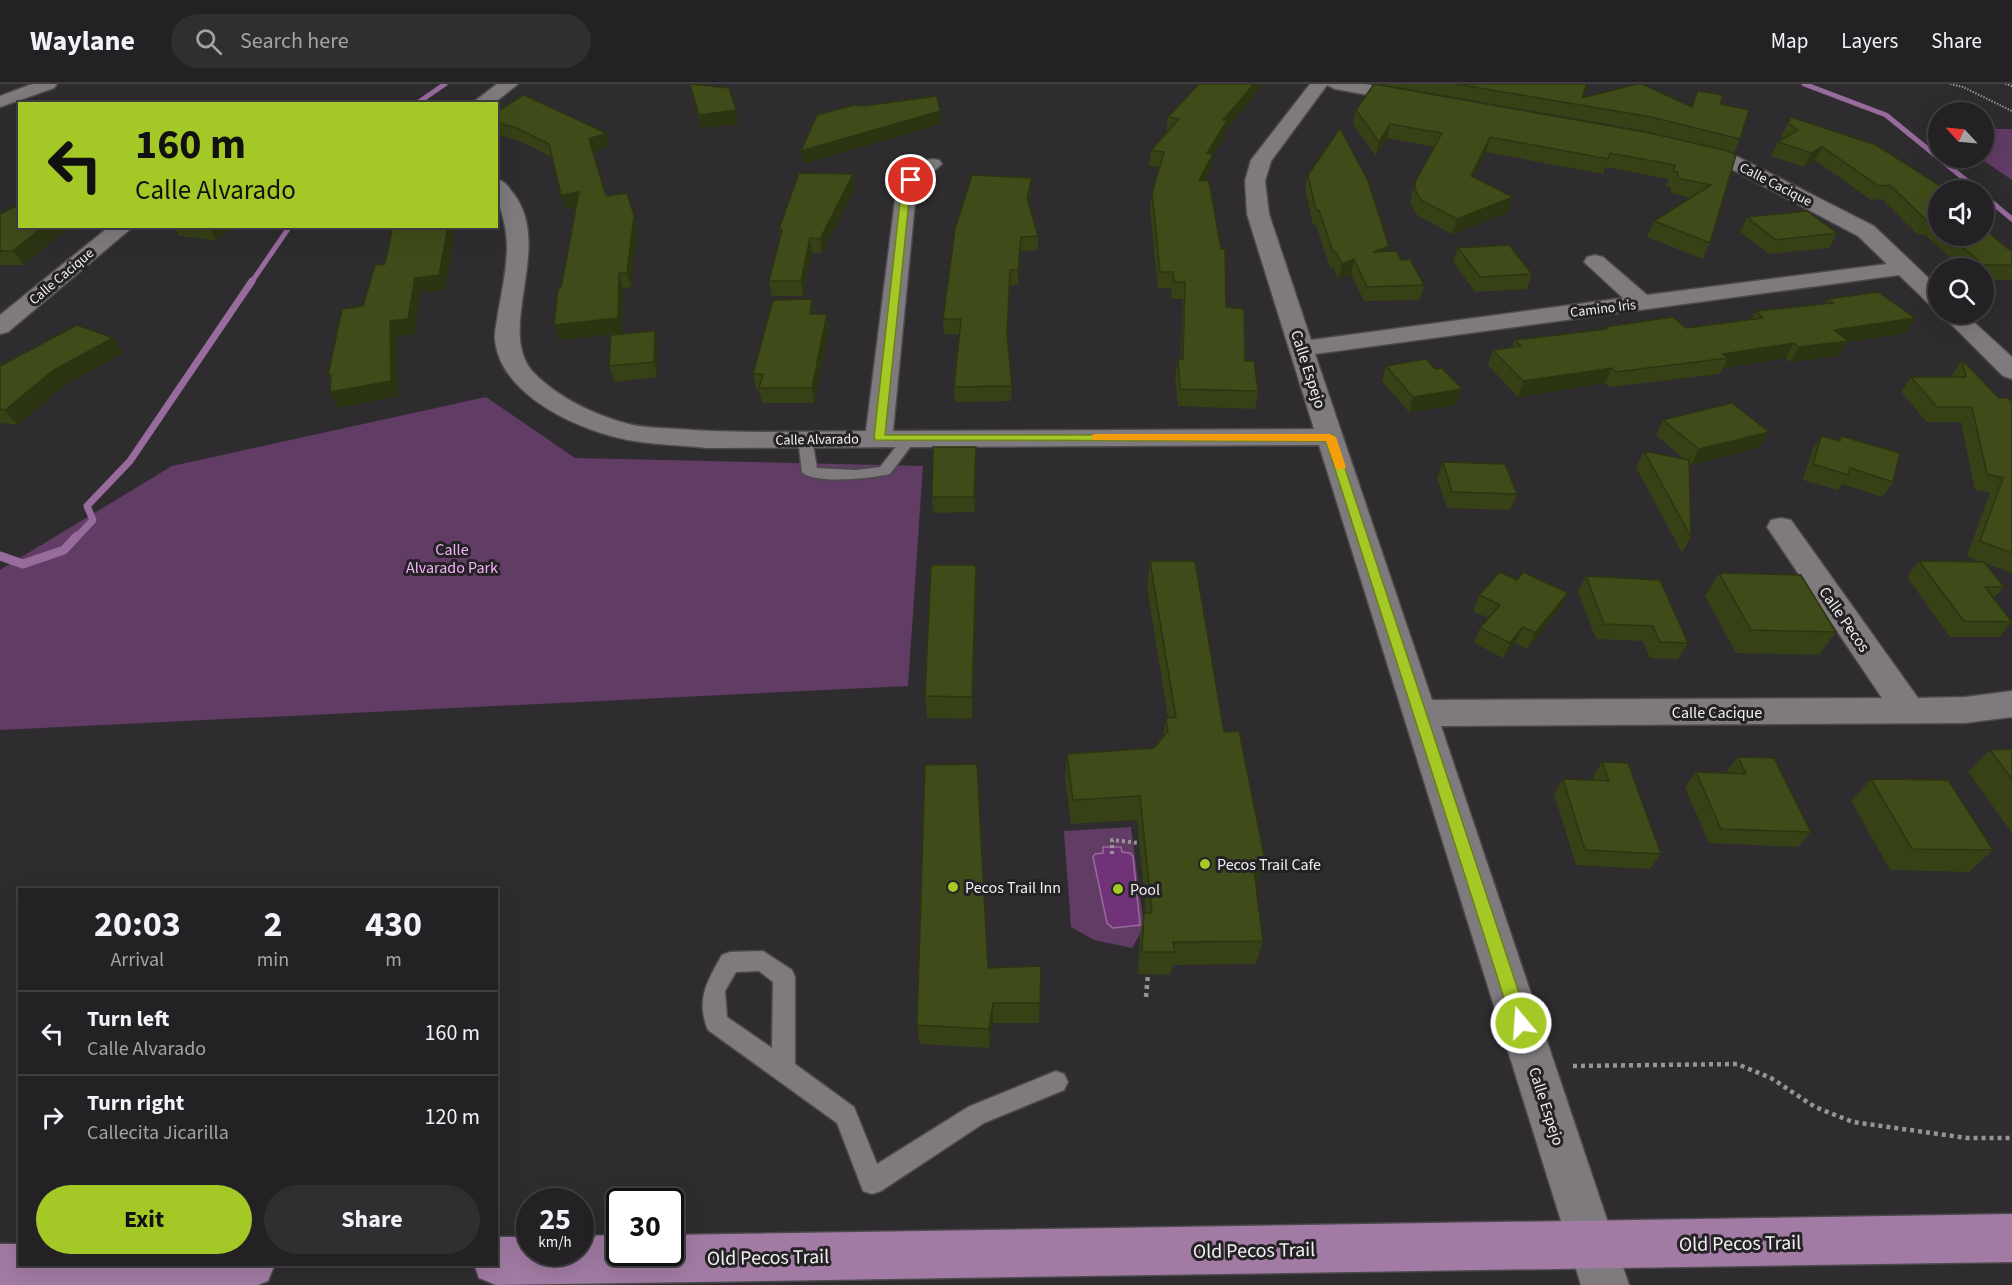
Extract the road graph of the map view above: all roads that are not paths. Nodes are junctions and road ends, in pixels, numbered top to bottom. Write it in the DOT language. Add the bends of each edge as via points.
graph roads {
  1 [pos="48,84"];
  2 [pos="509,84"];
  3 [pos="1319,84"];
  4 [pos="1335,84"];
  5 [pos="1427,100"];
  6 [pos="0,102"];
  7 [pos="483,102"];
  8 [pos="1677,147"];
  9 [pos="932,164"];
  10 [pos="498,187"];
  11 [pos="121,228"];
  12 [pos="1595,262"];
  13 [pos="1904,268"];
  14 [pos="1928,291"];
  15 [pos="1642,303"];
  16 [pos="1963,324"];
  17 [pos="0,327"];
  18 [pos="1302,348"];
  19 [pos="2012,371"];
  20 [pos="1330,437"];
  21 [pos="879,438"];
  22 [pos="910,438"];
  23 [pos="805,439"];
  24 [pos="1782,527"];
  25 [pos="2012,704"];
  26 [pos="1910,711"];
  27 [pos="1421,713"];
  28 [pos="783,1070"];
  29 [pos="1056,1082"];
  30 [pos="2012,1238"];
  31 [pos="498,1261"];
  32 [pos="1598,1265"];
  33 [pos="126,1266"];
  34 [pos="0,1268"];
  1 -- 6 [label="street"];
  2 -- 7 [label="street"];
  3 -- 18 [label="street, Calle Espejo" via="1268,150 1255,181 1258,214"];
  4 -- 5 [label="street"];
  8 -- 13 [label="street, Calle Cacique" via="1729,160 1866,231"];
  9 -- 21 [label="street" via="911,180 906,192"];
  10 -- 23 [label="street, Calle Alvarado" via="516,214 518,236 507,343 518,370 540,394 581,416 632,432 707,440"];
  11 -- 17 [label="street, Calle Cacique"];
  12 -- 15 [label="street"];
  13 -- 14 [label="street, Calle Cacique"];
  13 -- 15 [label="street, Camino Iris"];
  15 -- 18 [label="street, Camino Iris"];
  16 -- 19 [label="street"];
  18 -- 20 [label="street, Calle Espejo"];
  20 -- 22 [label="street, Calle Alvarado"];
  20 -- 27 [label="street, Calle Espejo"];
  21 -- 22 [label="street, Calle Alvarado"];
  21 -- 23 [label="street, Calle Alvarado"];
  22 -- 23 [label="lane" via="885,471 856,475 810,472"];
  24 -- 26 [label="street, Calle Pecos"];
  25 -- 26 [label="street, Calle Cacique"];
  26 -- 27 [label="street, Calle Cacique"];
  27 -- 32 [label="street, Calle Espejo"];
  28 -- 28 [label="lane" via="716,1022 714,990 730,962 763,961 784,977"];
  28 -- 29 [label="lane" via="846,1115 872,1182 976,1115"];
  30 -- 32 [label="main road, Old Pecos Trail"];
  31 -- 32 [label="main road, Old Pecos Trail"];
  33 -- 34 [label="main road"];
}
